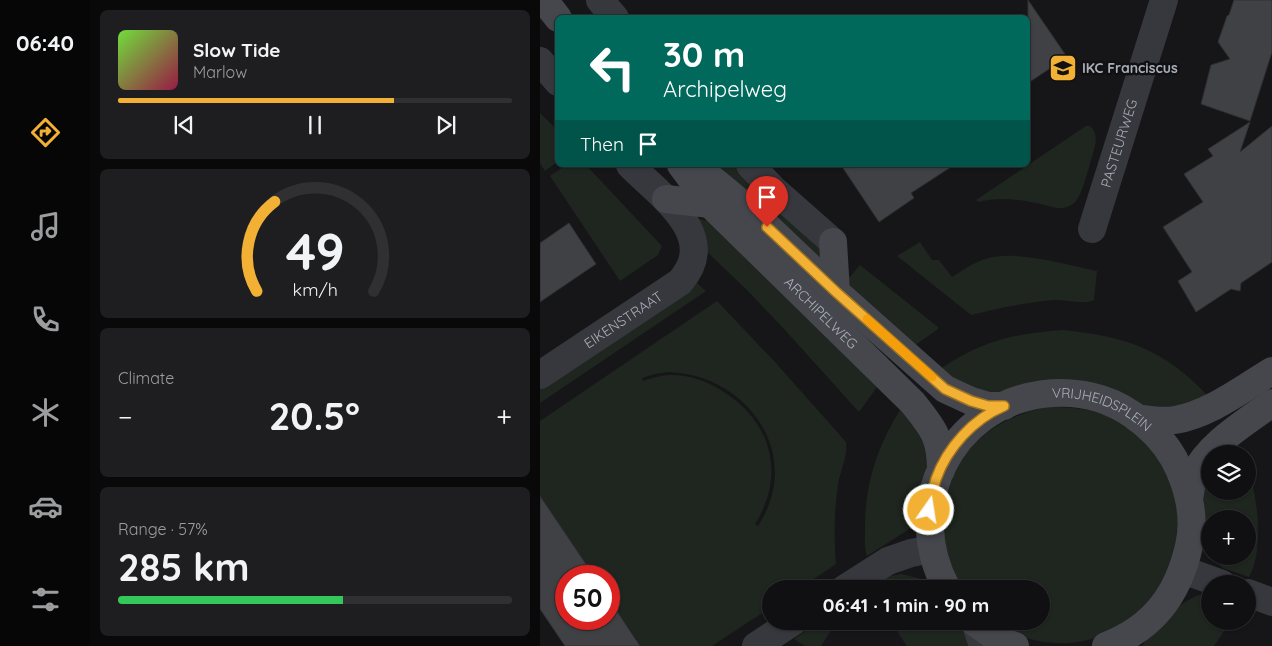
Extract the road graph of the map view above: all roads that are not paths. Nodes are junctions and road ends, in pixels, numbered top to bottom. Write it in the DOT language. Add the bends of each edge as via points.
graph roads {
  1 [pos="544,0"];
  2 [pos="600,0"];
  3 [pos="1164,0"];
  4 [pos="556,15"];
  5 [pos="612,15"];
  6 [pos="540,61"];
  7 [pos="555,78"];
  8 [pos="632,167"];
  9 [pos="682,167"];
  10 [pos="696,167"];
  11 [pos="752,167"];
  12 [pos="666,199"];
  13 [pos="710,204"];
  14 [pos="1092,229"];
  15 [pos="833,242"];
  16 [pos="836,292"];
  17 [pos="1272,371"];
  18 [pos="540,375"];
  19 [pos="1272,403"];
  20 [pos="1004,406"];
  21 [pos="1137,418"];
  22 [pos="941,470"];
  23 [pos="1189,498"];
  24 [pos="932,549"];
  25 [pos="1183,570"];
  26 [pos="1201,576"];
  27 [pos="858,580"];
  28 [pos="942,580"];
  29 [pos="1256,596"];
  30 [pos="1272,602"];
  31 [pos="780,630"];
  32 [pos="972,630"];
  33 [pos="986,630"];
  34 [pos="1129,639"];
  35 [pos="756,646"];
  36 [pos="978,646"];
  37 [pos="1015,646"];
  38 [pos="1106,646"];
  1 -- 4 [label="main road"];
  2 -- 5 [label="street"];
  3 -- 14 [label="street, PASTEURWEG"];
  6 -- 7 [label="street"];
  8 -- 12 [label="street"];
  9 -- 13 [label="main road, ARCHIPELWEG"];
  10 -- 16 [label="main road, ARCHIPELWEG" via="754,214"];
  11 -- 15 [label="street"];
  12 -- 13 [label="main road"];
  12 -- 18 [label="street, EIKENSTRAAT" via="689,227 694,241 692,265 680,282"];
  13 -- 22 [label="main road, ARCHIPELWEG" via="913,404 937,437"];
  15 -- 16 [label="main road"];
  16 -- 20 [label="main road, ARCHIPELWEG" via="945,389 988,406"];
  17 -- 21 [label="main road" via="1194,415 1175,420"];
  19 -- 23 [label="main road" via="1221,442 1202,462 1194,476"];
  20 -- 21 [label="main road, VRIJHEIDSPLEIN" via="1027,396 1059,392 1090,395 1120,406"];
  20 -- 22 [label="main road, VRIJHEIDSPLEIN" via="972,426 951,450"];
  21 -- 23 [label="main road, VRIJHEIDSPLEIN" via="1168,447 1183,475"];
  22 -- 24 [label="main road, VRIJHEIDSPLEIN" via="929,510"];
  23 -- 25 [label="main road, VRIJHEIDSPLEIN" via="1192,538"];
  24 -- 27 [label="street" via="888,561"];
  24 -- 28 [label="main road, VRIJHEIDSPLEIN"];
  25 -- 26 [label="street"];
  25 -- 34 [label="main road, VRIJHEIDSPLEIN" via="1170,596"];
  29 -- 30 [label="street"];
  31 -- 35 [label="street"];
  32 -- 36 [label="lane"];
  33 -- 37 [label="main road"];
  34 -- 38 [label="main road, VRIJHEIDSPLEIN"];
}
